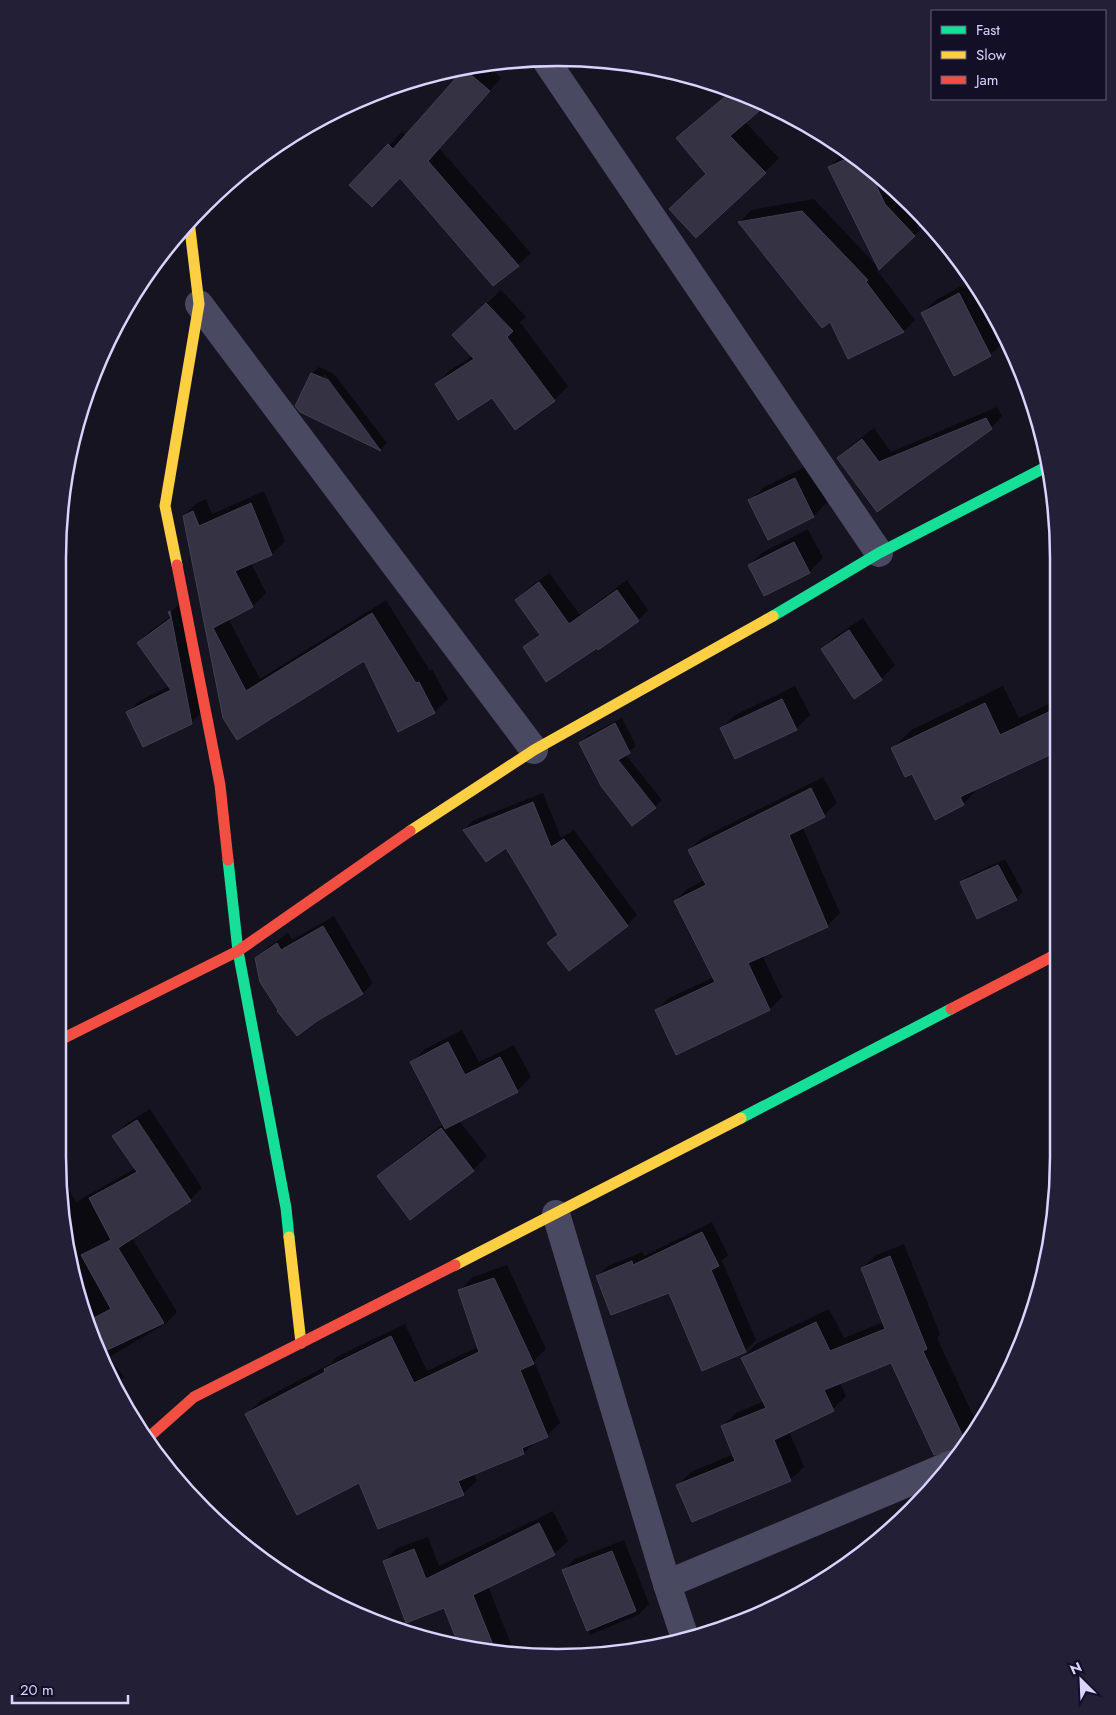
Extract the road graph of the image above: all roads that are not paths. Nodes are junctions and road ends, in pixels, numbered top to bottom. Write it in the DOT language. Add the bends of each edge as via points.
graph roads {
  1 [pos="550,66"];
  2 [pos="191,231"];
  3 [pos="199,304"];
  4 [pos="1041,469"];
  5 [pos="879,553"];
  6 [pos="534,750"];
  7 [pos="238,951"];
  8 [pos="1050,958"];
  9 [pos="66,1037"];
  10 [pos="556,1214"];
  11 [pos="301,1342"];
  12 [pos="152,1434"];
  13 [pos="936,1471"];
  14 [pos="667,1584"];
  15 [pos="683,1632"];
  1 -- 5 [label="street"];
  2 -- 3 [label="street"];
  3 -- 6 [label="street"];
  3 -- 7 [label="street" via="165,506 220,785"];
  4 -- 5 [label="street"];
  5 -- 6 [label="street" via="723,645"];
  6 -- 7 [label="street"];
  7 -- 9 [label="street"];
  7 -- 11 [label="street" via="286,1208"];
  8 -- 10 [label="street"];
  10 -- 11 [label="street"];
  10 -- 14 [label="street"];
  11 -- 12 [label="street" via="194,1397"];
  13 -- 14 [label="street"];
  14 -- 15 [label="street"];
}
